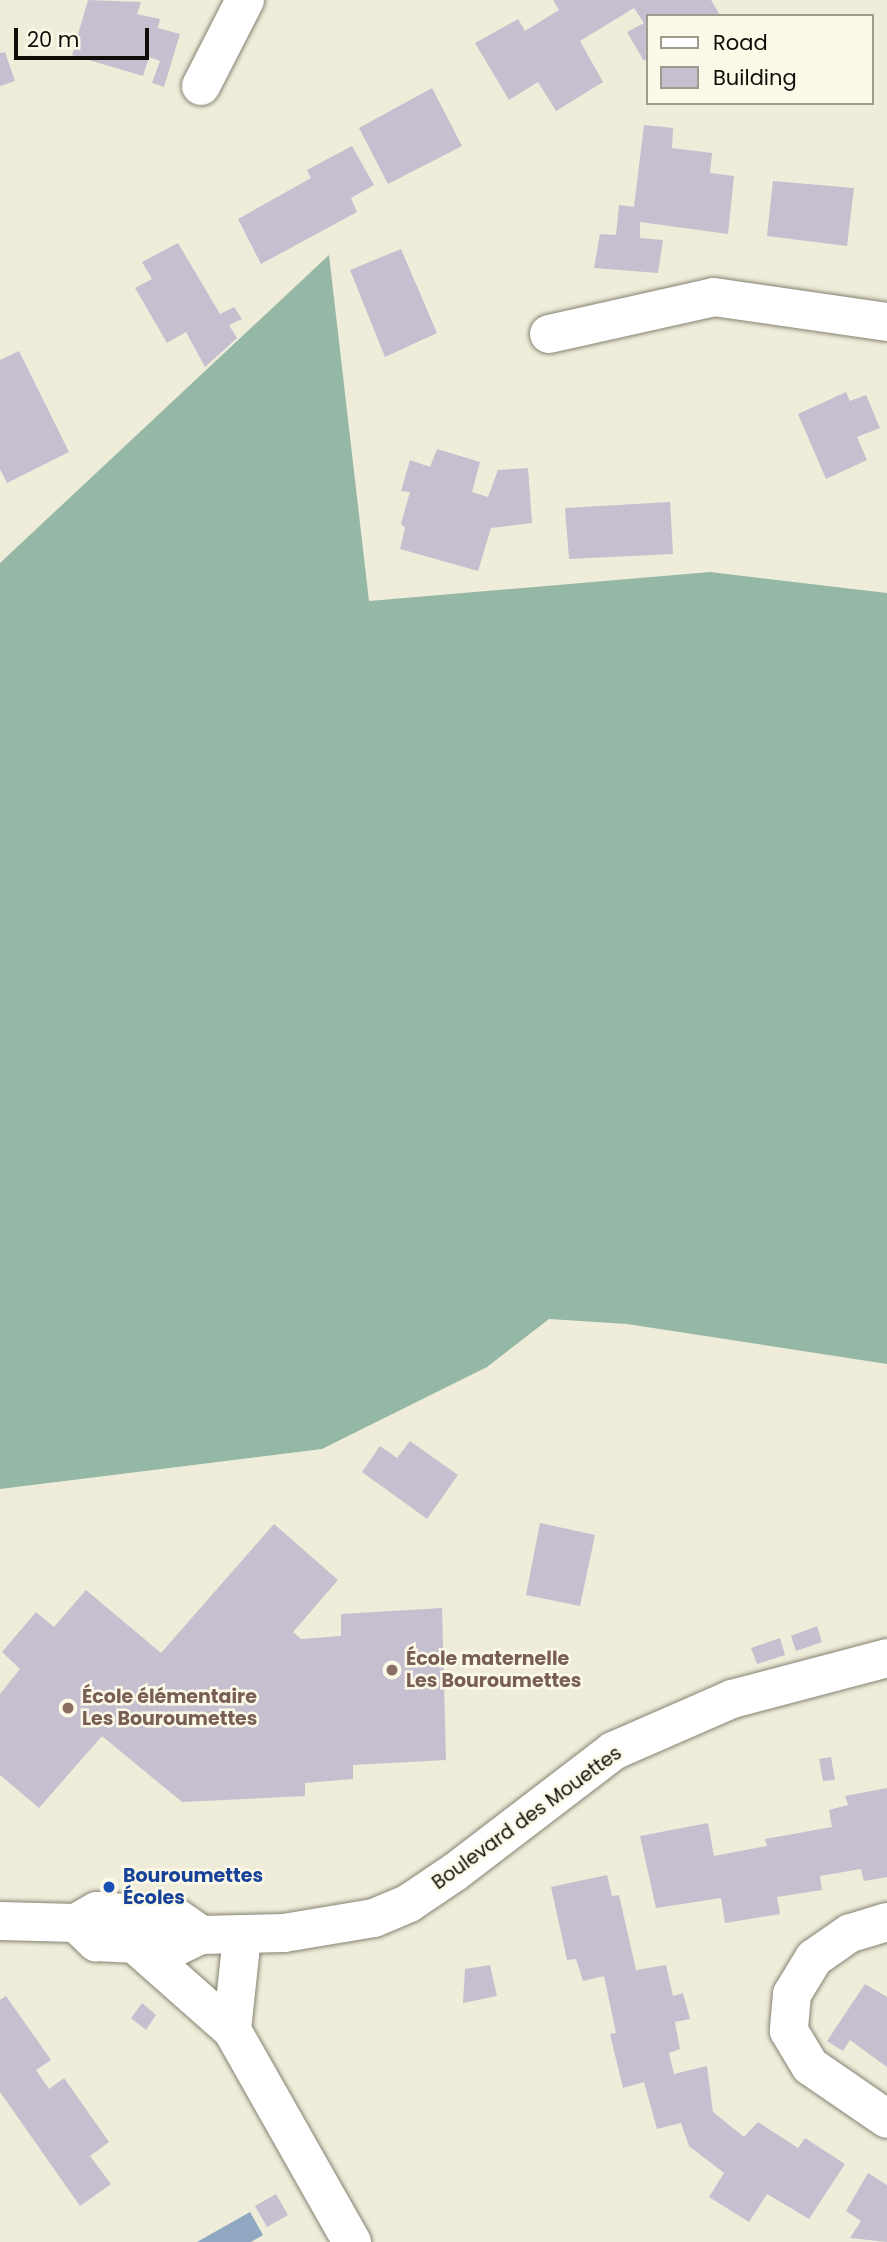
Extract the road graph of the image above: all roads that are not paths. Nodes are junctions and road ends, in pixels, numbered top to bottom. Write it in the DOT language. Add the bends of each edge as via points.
graph roads {
  1 [pos="245,0"];
  2 [pos="201,86"];
  3 [pos="887,322"];
  4 [pos="549,334"];
  5 [pos="887,1658"];
  6 [pos="0,1921"];
  7 [pos="887,1922"];
  8 [pos="76,1923"];
  9 [pos="201,1935"];
  10 [pos="242,1936"];
  11 [pos="137,1946"];
  12 [pos="232,2030"];
  13 [pos="887,2119"];
  14 [pos="352,2242"];
  1 -- 2 [label="street"];
  3 -- 4 [label="street" via="714,297"];
  5 -- 10 [label="street, Boulevard des Mouettes" via="732,1699 613,1751 409,1903 374,1918"];
  6 -- 8 [label="street"];
  7 -- 13 [label="street" via="850,1933 814,1958 792,1994 789,2031 810,2066"];
  8 -- 9 [label="street" via="97,1912 177,1918"];
  8 -- 11 [label="street" via="96,1942"];
  9 -- 10 [label="street, Boulevard des Mouettes"];
  9 -- 11 [label="street" via="178,1946"];
  10 -- 12 [label="street"];
  11 -- 12 [label="street"];
  12 -- 14 [label="street"];
}
